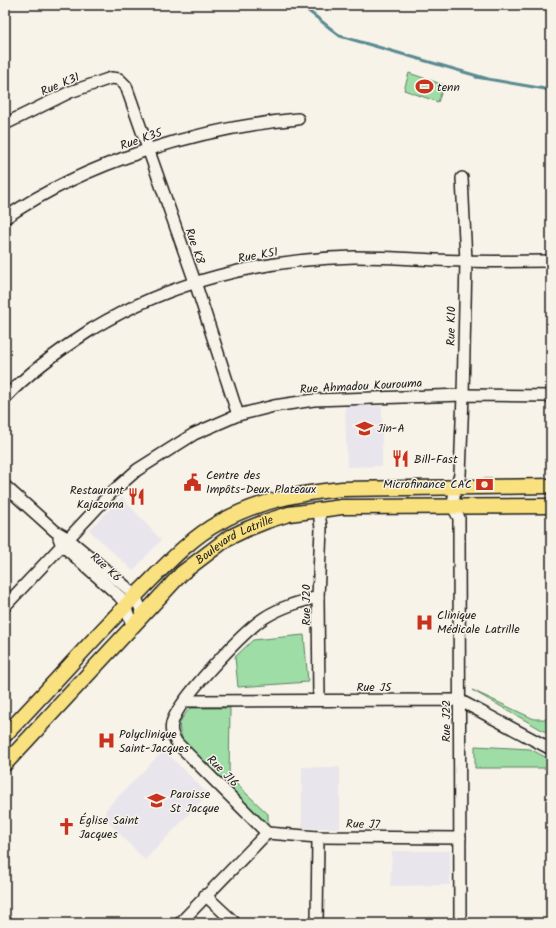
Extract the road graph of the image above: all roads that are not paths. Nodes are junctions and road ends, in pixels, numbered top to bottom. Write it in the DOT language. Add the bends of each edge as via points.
graph roads {
  1 [pos="126,86"];
  2 [pos="298,120"];
  3 [pos="5,124"];
  4 [pos="150,149"];
  5 [pos="462,178"];
  6 [pos="5,218"];
  7 [pos="466,261"];
  8 [pos="551,261"];
  9 [pos="195,282"];
  10 [pos="463,395"];
  11 [pos="551,396"];
  12 [pos="5,398"];
  13 [pos="238,416"];
  14 [pos="460,483"];
  15 [pos="5,486"];
  16 [pos="551,486"];
  17 [pos="551,506"];
  18 [pos="319,510"];
  19 [pos="459,511"];
  20 [pos="65,541"];
  21 [pos="318,597"];
  22 [pos="130,601"];
  23 [pos="5,606"];
  24 [pos="144,615"];
  25 [pos="133,627"];
  26 [pos="319,700"];
  27 [pos="459,700"];
  28 [pos="185,701"];
  29 [pos="5,735"];
  30 [pos="551,749"];
  31 [pos="5,764"];
  32 [pos="267,833"];
  33 [pos="318,837"];
  34 [pos="460,838"];
  35 [pos="205,895"];
  36 [pos="180,923"];
  37 [pos="235,923"];
  38 [pos="318,923"];
  39 [pos="460,923"];
  1 -- 3 [label="street, Rue K31" via="119,79 111,78 70,92"];
  1 -- 4 [label="street, Rue K8"];
  2 -- 4 [label="street, Rue K35" via="227,128"];
  4 -- 6 [label="street, Rue K35" via="56,188"];
  4 -- 9 [label="street, Rue K8"];
  5 -- 7 [label="street, Rue K10"];
  7 -- 8 [label="street, Rue K51"];
  7 -- 9 [label="street, Rue K51" via="354,257 301,261 246,269"];
  7 -- 10 [label="street, Rue K10"];
  9 -- 12 [label="street, Rue K51" via="112,317 44,362"];
  9 -- 13 [label="street, Rue K8"];
  10 -- 11 [label="street, Rue Ahmadou Kourouma"];
  10 -- 13 [label="street, Rue Ahmadou Kourouma" via="314,400 274,406"];
  10 -- 14 [label="street, Rue K10"];
  13 -- 20 [label="street, Rue Ahmadou Kourouma" via="194,434 137,470"];
  14 -- 16 [label="main road, Boulevard Latrille"];
  14 -- 19 [label="street, Rue J22"];
  14 -- 22 [label="main road, Boulevard Latrille" via="312,492 262,503 219,522 201,535 170,560"];
  15 -- 20 [label="street, Rue K6"];
  17 -- 19 [label="main road, Boulevard Latrille"];
  18 -- 19 [label="main road, Boulevard Latrille" via="342,507"];
  18 -- 21 [label="street, Rue J20" via="321,529"];
  18 -- 24 [label="main road, Boulevard Latrille" via="267,520 228,538 182,573"];
  19 -- 27 [label="street, Rue J22"];
  20 -- 22 [label="street, Rue K6" via="126,587"];
  20 -- 23 [label="street, Rue Ahmadou Kourouma"];
  21 -- 26 [label="street, Rue J20"];
  21 -- 28 [label="street, Rue J16" via="285,606 264,618 226,651"];
  22 -- 24 [label="street, Rue K6"];
  22 -- 25 [label="street, Rue K6"];
  22 -- 29 [label="main road, Boulevard Latrille"];
  24 -- 25 [label="main road, Boulevard Latrille"];
  25 -- 31 [label="main road, Boulevard Latrille"];
  26 -- 27 [label="street, Rue J5"];
  26 -- 28 [label="street, Rue J5"];
  27 -- 30 [label="street, Rue J5"];
  27 -- 34 [label="street, Rue J22"];
  28 -- 32 [label="street, Rue J16" via="172,722 171,732 177,743"];
  32 -- 33 [label="street, Rue J7"];
  32 -- 35 [label="street"];
  33 -- 34 [label="street, Rue J7"];
  33 -- 38 [label="street"];
  34 -- 39 [label="street, Rue J22"];
  35 -- 36 [label="street"];
  35 -- 37 [label="street"];
}
